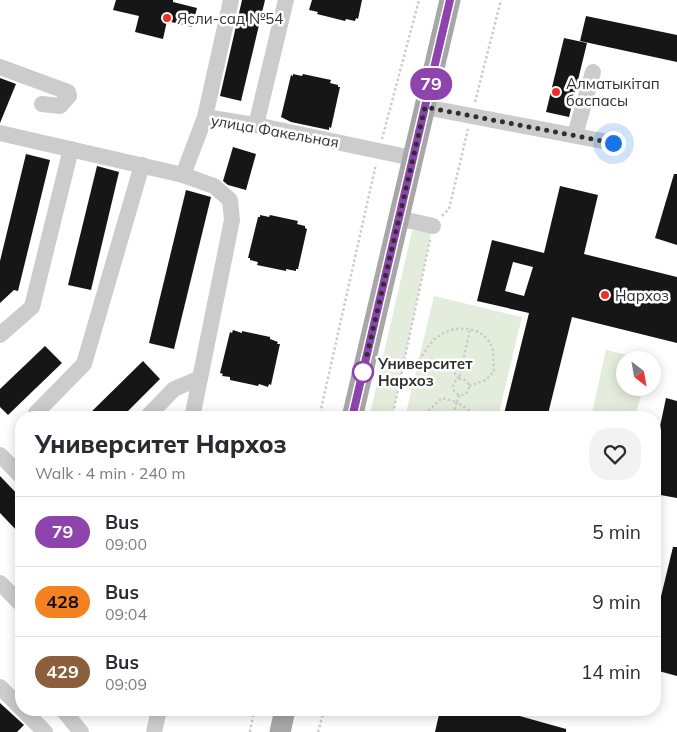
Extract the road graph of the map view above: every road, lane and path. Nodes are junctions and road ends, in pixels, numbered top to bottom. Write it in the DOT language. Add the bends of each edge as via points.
graph roads {
  1 [pos="231,0"];
  2 [pos="286,0"];
  3 [pos="419,0"];
  4 [pos="450,0"];
  5 [pos="0,67"];
  6 [pos="592,72"];
  7 [pos="42,104"];
  8 [pos="425,107"];
  9 [pos="205,117"];
  10 [pos="256,125"];
  11 [pos="575,135"];
  12 [pos="3,137"];
  13 [pos="613,143"];
  14 [pos="71,149"];
  15 [pos="379,151"];
  16 [pos="412,158"];
  17 [pos="142,165"];
  18 [pos="183,175"];
  19 [pos="398,218"];
  20 [pos="433,226"];
  21 [pos="470,329"];
  22 [pos="0,335"];
  23 [pos="200,378"];
  24 [pos="459,379"];
  25 [pos="469,386"];
  26 [pos="459,396"];
  27 [pos="457,402"];
  28 [pos="38,411"];
  29 [pos="153,411"];
  30 [pos="193,411"];
  31 [pos="321,411"];
  32 [pos="354,411"];
  33 [pos="393,411"];
  34 [pos="428,411"];
  35 [pos="454,411"];
  36 [pos="470,411"];
  37 [pos="0,455"];
  38 [pos="15,470"];
  39 [pos="0,583"];
  40 [pos="15,598"];
  41 [pos="0,687"];
  42 [pos="15,702"];
  43 [pos="29,716"];
  44 [pos="67,716"];
  45 [pos="158,716"];
  46 [pos="253,716"];
  47 [pos="284,716"];
  48 [pos="322,716"];
  49 [pos="46,732"];
  50 [pos="81,732"];
  51 [pos="154,732"];
  52 [pos="250,732"];
  53 [pos="280,732"];
  54 [pos="318,732"];
  1 -- 9 [label="street"];
  2 -- 10 [label="street"];
  3 -- 15 [label="path"];
  4 -- 8 [label="main road"];
  5 -- 7 [label="street" via="68,92 60,106"];
  6 -- 11 [label="street"];
  8 -- 11 [label="street"];
  8 -- 16 [label="main road"];
  9 -- 10 [label="street, улица Факельная"];
  9 -- 18 [label="street, улица Факельная"];
  10 -- 15 [label="street, улица Факельная"];
  11 -- 13 [label="street"];
  12 -- 14 [label="street"];
  14 -- 17 [label="street"];
  14 -- 22 [label="street" via="32,307"];
  15 -- 16 [label="street, улица Факельная"];
  15 -- 31 [label="path"];
  16 -- 19 [label="main road"];
  17 -- 18 [label="street"];
  17 -- 28 [label="street" via="84,364"];
  18 -- 23 [label="street" via="214,186 230,200 232,220"];
  19 -- 20 [label="street"];
  19 -- 32 [label="main road"];
  20 -- 33 [label="path"];
  21 -- 24 [label="path"];
  21 -- 24 [label="path" via="458,329 437,337 419,360 444,361"];
  21 -- 25 [label="path" via="484,336 492,350 494,371 486,380"];
  23 -- 29 [label="street" via="174,389"];
  23 -- 30 [label="street"];
  24 -- 25 [label="path" via="465,380"];
  24 -- 26 [label="path" via="452,387"];
  25 -- 26 [label="path" via="467,394"];
  26 -- 27 [label="path"];
  27 -- 34 [label="path" via="442,398"];
  27 -- 35 [label="path"];
  27 -- 36 [label="path"];
  37 -- 38 [label="street"];
  39 -- 40 [label="street"];
  41 -- 42 [label="street"];
  43 -- 49 [label="street"];
  44 -- 50 [label="street"];
  45 -- 51 [label="street"];
  46 -- 52 [label="path"];
  47 -- 53 [label="main road"];
  48 -- 54 [label="path"];
}
